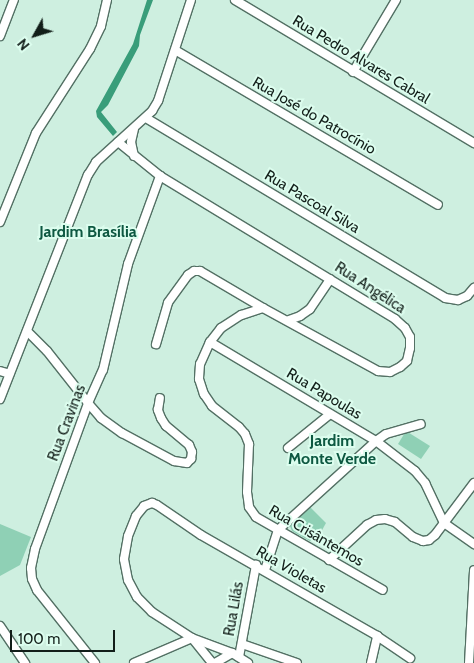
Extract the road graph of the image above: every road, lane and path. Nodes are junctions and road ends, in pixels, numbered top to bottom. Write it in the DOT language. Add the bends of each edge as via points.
graph roads {
  1 [pos="4,0"];
  2 [pos="107,0"];
  3 [pos="192,0"];
  4 [pos="235,0"];
  5 [pos="396,0"];
  6 [pos="13,2"];
  7 [pos="0,36"];
  8 [pos="175,50"];
  9 [pos="353,72"];
  10 [pos="146,118"];
  11 [pos="135,127"];
  12 [pos="118,142"];
  13 [pos="474,143"];
  14 [pos="134,157"];
  15 [pos="160,176"];
  16 [pos="438,205"];
  17 [pos="0,222"];
  18 [pos="330,278"];
  19 [pos="474,288"];
  20 [pos="262,308"];
  21 [pos="289,320"];
  22 [pos="27,331"];
  23 [pos="210,342"];
  24 [pos="156,344"];
  25 [pos="0,371"];
  26 [pos="10,374"];
  27 [pos="160,398"];
  28 [pos="0,399"];
  29 [pos="88,403"];
  30 [pos="330,414"];
  31 [pos="421,424"];
  32 [pos="376,441"];
  33 [pos="288,448"];
  34 [pos="474,483"];
  35 [pos="444,523"];
  36 [pos="278,530"];
  37 [pos="474,544"];
  38 [pos="329,560"];
  39 [pos="256,565"];
  40 [pos="265,570"];
  41 [pos="474,570"];
  42 [pos="383,590"];
  43 [pos="0,626"];
  44 [pos="377,636"];
  45 [pos="192,638"];
  46 [pos="242,644"];
  47 [pos="235,655"];
  48 [pos="410,658"];
  49 [pos="25,663"];
  50 [pos="95,663"];
  51 [pos="134,663"];
  52 [pos="213,663"];
  53 [pos="248,663"];
  54 [pos="297,663"];
  55 [pos="371,663"];
  56 [pos="468,663"];
  1 -- 6 [label="street"];
  2 -- 17 [label="street" via="102,26 36,133"];
  3 -- 8 [label="street"];
  4 -- 9 [label="street, Rua Pedro Alvares Cabral"];
  5 -- 9 [label="street"];
  6 -- 7 [label="street"];
  8 -- 10 [label="street" via="158,100"];
  8 -- 16 [label="street, Rua José do Patrocínio"];
  9 -- 13 [label="street, Rua Pedro Alvares Cabral"];
  10 -- 11 [label="street"];
  10 -- 19 [label="street, Rua Pascoal Silva" via="433,292 458,300"];
  11 -- 12 [label="street"];
  11 -- 14 [label="street" via="131,142"];
  12 -- 14 [label="street, Rua Angélica"];
  12 -- 22 [label="street" via="96,162 88,175"];
  14 -- 15 [label="street, Rua Angélica"];
  15 -- 18 [label="street, Rua Angélica"];
  15 -- 29 [label="street, Rua Cravinas" via="128,264 103,370"];
  18 -- 21 [label="street" via="310,309"];
  18 -- 21 [label="street, Rua Angélica" via="405,328 410,337 406,361 390,372 378,371"];
  20 -- 21 [label="street, Rua Angélica"];
  20 -- 23 [label="street, Rua Crisântemos" via="241,315 221,328"];
  20 -- 24 [label="street, Rua Angélica" via="200,270 188,274 168,303"];
  22 -- 26 [label="street"];
  22 -- 29 [label="street" via="67,374"];
  23 -- 30 [label="street, Rua Papoulas"];
  23 -- 36 [label="street, Rua Crisântemos" via="200,364 204,394 212,406 245,434 249,444 249,507 256,517"];
  25 -- 26 [label="street"];
  26 -- 28 [label="street"];
  27 -- 29 [label="street" via="158,410 161,418 192,452 191,459 181,464 122,432 101,418"];
  29 -- 50 [label="street, Rua Cravinas" via="31,568 37,590"];
  30 -- 32 [label="street, Rua Papoulas"];
  30 -- 33 [label="street"];
  31 -- 32 [label="street" via="386,434"];
  32 -- 35 [label="street, Rua Papoulas" via="426,483"];
  32 -- 36 [label="street"];
  34 -- 35 [label="street"];
  35 -- 37 [label="street"];
  35 -- 38 [label="street" via="435,535 423,541 395,522 376,520"];
  36 -- 38 [label="street, Rua Crisântemos"];
  36 -- 40 [label="street"];
  38 -- 42 [label="street, Rua Crisântemos"];
  39 -- 40 [label="street, Rua Violetas"];
  39 -- 45 [label="street, Rua Violetas" via="201,535 157,505 144,506 128,536 124,559 128,580 137,597 152,612"];
  39 -- 46 [label="street, Rua Lilás"];
  40 -- 44 [label="street, Rua Violetas"];
  41 -- 56 [label="street"];
  43 -- 49 [label="street"];
  44 -- 48 [label="street, Rua Violetas"];
  44 -- 55 [label="street"];
  45 -- 47 [label="street"];
  45 -- 51 [label="street"];
  45 -- 52 [label="street"];
  46 -- 47 [label="street, Rua Lilás"];
  46 -- 54 [label="street"];
  47 -- 52 [label="street"];
  47 -- 53 [label="street"];
}
